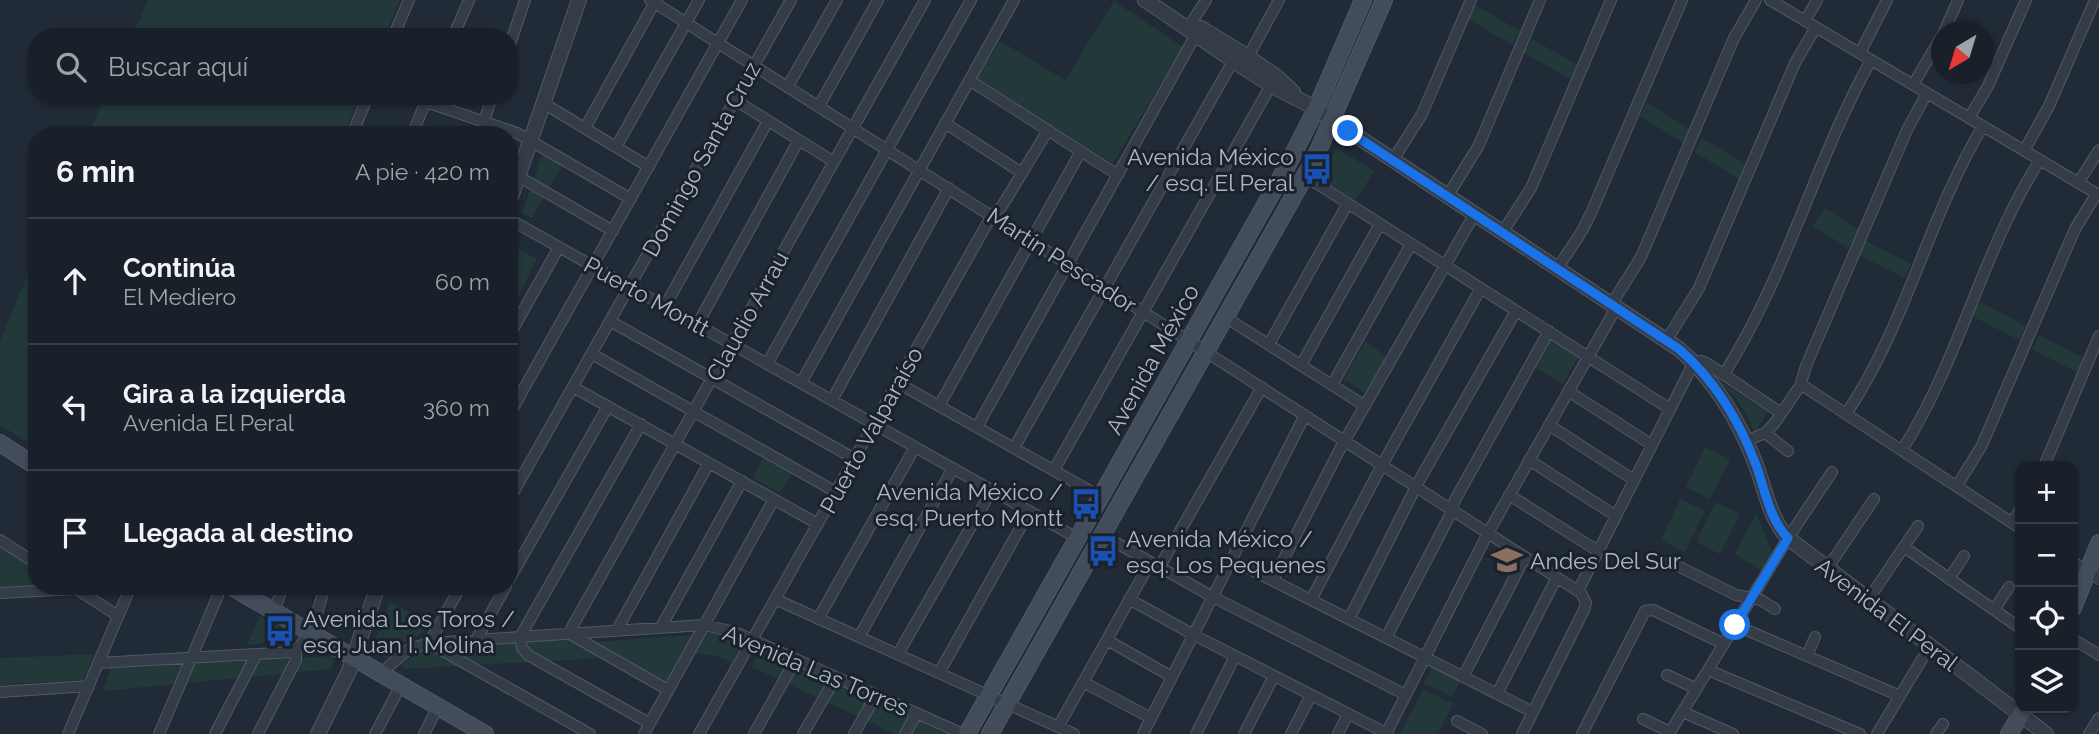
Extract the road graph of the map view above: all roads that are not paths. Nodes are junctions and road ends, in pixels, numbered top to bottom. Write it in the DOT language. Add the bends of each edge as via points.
graph roads {
  1 [pos="409,0"];
  2 [pos="469,0"];
  3 [pos="525,0"];
  4 [pos="579,0"];
  5 [pos="699,0"];
  6 [pos="742,0"];
  7 [pos="791,0"];
  8 [pos="837,0"];
  9 [pos="878,0"];
  10 [pos="925,0"];
  11 [pos="971,0"];
  12 [pos="1014,0"];
  13 [pos="1145,0"];
  14 [pos="1206,0"];
  15 [pos="1279,0"];
  16 [pos="1363,0"];
  17 [pos="1384,0"];
  18 [pos="1471,0"];
  19 [pos="1540,0"];
  20 [pos="1611,0"];
  21 [pos="1682,0"];
  22 [pos="1756,0"];
  23 [pos="1770,0"];
  24 [pos="1817,0"];
  25 [pos="1887,0"];
  26 [pos="1958,0"];
  27 [pos="2026,0"];
  28 [pos="2095,0"];
  29 [pos="654,1"];
  30 [pos="1805,21"];
  31 [pos="1949,21"];
  32 [pos="687,23"];
  33 [pos="1816,27"];
  34 [pos="397,28"];
  35 [pos="457,28"];
  36 [pos="515,28"];
  37 [pos="1192,32"];
  38 [pos="718,43"];
  39 [pos="1860,53"];
  40 [pos="1931,54"];
  41 [pos="1248,57"];
  42 [pos="1871,60"];
  43 [pos="1233,61"];
  44 [pos="754,65"];
  45 [pos="969,80"];
  46 [pos="1271,85"];
  47 [pos="1913,85"];
  48 [pos="788,86"];
  49 [pos="1925,97"];
  50 [pos="735,100"];
  51 [pos="543,103"];
  52 [pos="364,105"];
  53 [pos="424,105"];
  54 [pos="442,105"];
  55 [pos="489,105"];
  56 [pos="1309,105"];
  57 [pos="819,106"];
  58 [pos="1969,118"];
  59 [pos="1332,120"];
  60 [pos="768,121"];
  61 [pos="484,122"];
  62 [pos="945,123"];
  63 [pos="356,126"];
  64 [pos="416,126"];
  65 [pos="494,126"];
  66 [pos="1983,126"];
  67 [pos="853,127"];
  68 [pos="584,128"];
  69 [pos="1048,130"];
  70 [pos="518,136"];
  71 [pos="799,140"];
  72 [pos="531,141"];
  73 [pos="616,147"];
  74 [pos="887,149"];
  75 [pos="2024,150"];
  76 [pos="2099,150"];
  77 [pos="1081,151"];
  78 [pos="1393,160"];
  79 [pos="2040,160"];
  80 [pos="834,162"];
  81 [pos="518,166"];
  82 [pos="649,167"];
  83 [pos="919,169"];
  84 [pos="1022,173"];
  85 [pos="1118,175"];
  86 [pos="518,176"];
  87 [pos="1305,176"];
  88 [pos="2078,183"];
  89 [pos="949,188"];
  90 [pos="2098,194"];
  91 [pos="1447,197"];
  92 [pos="631,199"];
  93 [pos="1348,204"];
  94 [pos="992,215"];
  95 [pos="1474,215"];
  96 [pos="518,224"];
  97 [pos="1380,224"];
  98 [pos="612,231"];
  99 [pos="1502,233"];
  100 [pos="1031,240"];
  101 [pos="1411,244"];
  102 [pos="559,247"];
  103 [pos="1068,264"];
  104 [pos="1445,265"];
  105 [pos="593,266"];
  106 [pos="1557,270"];
  107 [pos="629,287"];
  108 [pos="1105,288"];
  109 [pos="1481,289"];
  110 [pos="665,306"];
  111 [pos="1613,306"];
  112 [pos="1516,310"];
  113 [pos="1143,312"];
  114 [pos="1225,317"];
  115 [pos="518,320"];
  116 [pos="610,321"];
  117 [pos="697,325"];
  118 [pos="1549,331"];
  119 [pos="2099,336"];
  120 [pos="1189,341"];
  121 [pos="1666,341"];
  122 [pos="731,344"];
  123 [pos="1269,344"];
  124 [pos="1206,352"];
  125 [pos="592,354"];
  126 [pos="1588,357"];
  127 [pos="1694,362"];
  128 [pos="767,364"];
  129 [pos="1301,365"];
  130 [pos="1724,374"];
  131 [pos="712,378"];
  132 [pos="801,383"];
  133 [pos="898,383"];
  134 [pos="1332,385"];
  135 [pos="1800,386"];
  136 [pos="573,387"];
  137 [pos="1262,387"];
  138 [pos="1569,391"];
  139 [pos="518,399"];
  140 [pos="832,400"];
  141 [pos="1365,405"];
  142 [pos="608,406"];
  143 [pos="939,406"];
  144 [pos="1670,409"];
  145 [pos="693,411"];
  146 [pos="1781,413"];
  147 [pos="1846,414"];
  148 [pos="1305,415"];
  149 [pos="641,424"];
  150 [pos="874,424"];
  151 [pos="1549,425"];
  152 [pos="976,427"];
  153 [pos="1765,433"];
  154 [pos="1345,441"];
  155 [pos="1746,441"];
  156 [pos="0,443"];
  157 [pos="675,443"];
  158 [pos="1652,445"];
  159 [pos="915,447"];
  160 [pos="1014,448"];
  161 [pos="1902,450"];
  162 [pos="1788,451"];
  163 [pos="855,459"];
  164 [pos="1529,460"];
  165 [pos="28,461"];
  166 [pos="2046,461"];
  167 [pos="709,463"];
  168 [pos="1381,464"];
  169 [pos="953,468"];
  170 [pos="1054,470"];
  171 [pos="1832,472"];
  172 [pos="1634,480"];
  173 [pos="742,481"];
  174 [pos="518,484"];
  175 [pos="1957,486"];
  176 [pos="1416,487"];
  177 [pos="992,490"];
  178 [pos="836,492"];
  179 [pos="1509,495"];
  180 [pos="1101,497"];
  181 [pos="775,499"];
  182 [pos="1874,499"];
  183 [pos="1452,509"];
  184 [pos="1030,512"];
  185 [pos="1616,516"];
  186 [pos="818,524"];
  187 [pos="2015,524"];
  188 [pos="1918,526"];
  189 [pos="1488,533"];
  190 [pos="1102,535"];
  191 [pos="1077,538"];
  192 [pos="1788,538"];
  193 [pos="0,540"];
  194 [pos="2099,543"];
  195 [pos="1903,547"];
  196 [pos="1598,551"];
  197 [pos="1525,556"];
  198 [pos="1964,556"];
  199 [pos="28,558"];
  200 [pos="1232,560"];
  201 [pos="1670,562"];
  202 [pos="518,564"];
  203 [pos="2078,565"];
  204 [pos="1154,566"];
  205 [pos="1827,569"];
  206 [pos="2093,575"];
  207 [pos="1557,577"];
  208 [pos="1949,579"];
  209 [pos="1273,580"];
  210 [pos="2009,587"];
  211 [pos="28,591"];
  212 [pos="1578,591"];
  213 [pos="0,593"];
  214 [pos="85,595"];
  215 [pos="127,595"];
  216 [pos="218,595"];
  217 [pos="245,595"];
  218 [pos="281,595"];
  219 [pos="322,595"];
  220 [pos="374,595"];
  221 [pos="456,595"];
  222 [pos="501,595"];
  223 [pos="1213,597"];
  224 [pos="1752,598"];
  225 [pos="775,599"];
  226 [pos="1129,599"];
  227 [pos="1311,600"];
  228 [pos="1868,600"];
  229 [pos="2078,600"];
  230 [pos="1775,610"];
  231 [pos="1994,610"];
  232 [pos="274,612"];
  233 [pos="118,616"];
  234 [pos="818,619"];
  235 [pos="1349,619"];
  236 [pos="705,625"];
  237 [pos="1735,625"];
  238 [pos="2015,625"];
  239 [pos="661,627"];
  240 [pos="617,630"];
  241 [pos="309,632"];
  242 [pos="570,634"];
  243 [pos="1194,635"];
  244 [pos="859,637"];
  245 [pos="1815,637"];
  246 [pos="520,638"];
  247 [pos="1386,638"];
  248 [pos="476,640"];
  249 [pos="753,640"];
  250 [pos="1107,640"];
  251 [pos="429,642"];
  252 [pos="2078,642"];
  253 [pos="1724,644"];
  254 [pos="1930,646"];
  255 [pos="296,650"];
  256 [pos="898,654"];
  257 [pos="256,655"];
  258 [pos="2099,655"];
  259 [pos="1235,656"];
  260 [pos="1807,656"];
  261 [pos="1425,657"];
  262 [pos="191,658"];
  263 [pos="353,658"];
  264 [pos="796,659"];
  265 [pos="98,663"];
  266 [pos="1708,670"];
  267 [pos="939,673"];
  268 [pos="380,674"];
  269 [pos="1667,675"];
  270 [pos="1274,676"];
  271 [pos="836,677"];
  272 [pos="1172,677"];
  273 [pos="1463,677"];
  274 [pos="1083,682"];
  275 [pos="401,685"];
  276 [pos="89,686"];
  277 [pos="1697,689"];
  278 [pos="668,690"];
  279 [pos="0,691"];
  280 [pos="1497,694"];
  281 [pos="876,695"];
  282 [pos="1311,695"];
  283 [pos="1406,695"];
  284 [pos="989,696"];
  285 [pos="1900,696"];
  286 [pos="1007,704"];
  287 [pos="2015,705"];
  288 [pos="438,707"];
  289 [pos="1533,712"];
  290 [pos="1683,712"];
  291 [pos="917,713"];
  292 [pos="2022,713"];
  293 [pos="2025,713"];
  294 [pos="1348,714"];
  295 [pos="1151,718"];
  296 [pos="2099,718"];
  297 [pos="1643,719"];
  298 [pos="1457,721"];
  299 [pos="1058,727"];
  300 [pos="647,729"];
  301 [pos="478,732"];
  302 [pos="1670,733"];
  303 [pos="68,734"];
  304 [pos="159,734"];
  305 [pos="215,734"];
  306 [pos="258,734"];
  307 [pos="318,734"];
  308 [pos="375,734"];
  309 [pos="424,734"];
  310 [pos="590,734"];
  311 [pos="699,734"];
  312 [pos="754,734"];
  313 [pos="803,734"];
  314 [pos="854,734"];
  315 [pos="905,734"];
  316 [pos="965,734"];
  317 [pos="990,734"];
  318 [pos="1074,734"];
  319 [pos="1143,734"];
  320 [pos="1196,734"];
  321 [pos="1244,734"];
  322 [pos="1291,734"];
  323 [pos="1338,734"];
  324 [pos="1387,734"];
  325 [pos="1482,734"];
  326 [pos="1522,734"];
  327 [pos="1582,734"];
  328 [pos="1733,734"];
  329 [pos="1860,734"];
  330 [pos="1877,734"];
  331 [pos="2009,734"];
  332 [pos="2046,734"];
  333 [pos="2089,734"];
  1 -- 34 [label="street"];
  2 -- 35 [label="street"];
  3 -- 36 [label="street"];
  4 -- 51 [label="street"];
  5 -- 32 [label="street"];
  6 -- 38 [label="street"];
  7 -- 44 [label="street, Domingo Santa Cruz"];
  8 -- 48 [label="street"];
  9 -- 57 [label="street"];
  10 -- 67 [label="street, Claudio Arrau"];
  11 -- 74 [label="street"];
  12 -- 45 [label="street"];
  13 -- 37 [label="street, Avenida El Peral"];
  14 -- 37 [label="street"];
  15 -- 41 [label="street"];
  16 -- 56 [label="main road, Avenida México"];
  17 -- 59 [label="main road, Avenida México"];
  18 -- 78 [label="street" via="1422,114"];
  19 -- 91 [label="street" via="1479,145"];
  20 -- 99 [label="street" via="1531,188"];
  21 -- 106 [label="street" via="1591,213"];
  22 -- 111 [label="street" via="1734,38 1641,257"];
  23 -- 30 [label="street"];
  24 -- 30 [label="street"];
  25 -- 39 [label="street"];
  26 -- 31 [label="street"];
  27 -- 58 [label="street"];
  28 -- 75 [label="street" via="2049,106"];
  29 -- 32 [label="street, Martín Pescador"];
  29 -- 68 [label="street"];
  30 -- 33 [label="street"];
  32 -- 38 [label="street, Martín Pescador"];
  32 -- 73 [label="street"];
  33 -- 39 [label="street"];
  33 -- 121 [label="street" via="1795,63 1699,288"];
  37 -- 41 [label="street, Avenida El Peral" via="1201,28"];
  37 -- 43 [label="street, Avenida El Peral"];
  37 -- 85 [label="street"];
  38 -- 44 [label="street, Martín Pescador"];
  38 -- 82 [label="street"];
  39 -- 42 [label="street"];
  40 -- 47 [label="street"];
  41 -- 56 [label="street, Avenida El Peral"];
  42 -- 47 [label="street"];
  42 -- 130 [label="street" via="1753,326"];
  43 -- 46 [label="street, Avenida El Peral"];
  43 -- 108 [label="street"];
  44 -- 48 [label="street, Martín Pescador"];
  44 -- 50 [label="street, Domingo Santa Cruz"];
  45 -- 62 [label="street"];
  45 -- 69 [label="street"];
  46 -- 56 [label="street, Avenida El Peral"];
  46 -- 113 [label="street"];
  47 -- 49 [label="street"];
  48 -- 57 [label="street, Martín Pescador"];
  49 -- 58 [label="street"];
  49 -- 135 [label="street"];
  50 -- 60 [label="street"];
  50 -- 107 [label="street, Domingo Santa Cruz"];
  51 -- 68 [label="street"];
  51 -- 72 [label="street"];
  52 -- 63 [label="street"];
  53 -- 64 [label="street"];
  54 -- 61 [label="street"];
  55 -- 61 [label="street"];
  56 -- 59 [label="street, Avenida El Peral"];
  56 -- 120 [label="main road, Avenida México" via="1286,168"];
  57 -- 67 [label="street, Martín Pescador"];
  58 -- 66 [label="street"];
  59 -- 78 [label="street, Avenida El Peral"];
  59 -- 87 [label="main road, Avenida México"];
  60 -- 71 [label="street"];
  60 -- 110 [label="street"];
  61 -- 65 [label="street"];
  62 -- 83 [label="street"];
  62 -- 84 [label="street"];
  66 -- 75 [label="street"];
  66 -- 147 [label="street" via="1877,364"];
  67 -- 74 [label="street, Martín Pescador"];
  67 -- 80 [label="street, Claudio Arrau"];
  68 -- 73 [label="street"];
  69 -- 77 [label="street"];
  69 -- 84 [label="street, Puerto Valparaíso"];
  70 -- 72 [label="street"];
  71 -- 80 [label="street"];
  71 -- 117 [label="street"];
  72 -- 81 [label="street"];
  72 -- 92 [label="street"];
  73 -- 82 [label="street"];
  74 -- 83 [label="street, Martín Pescador"];
  74 -- 128 [label="street"];
  75 -- 79 [label="street"];
  76 -- 88 [label="street"];
  77 -- 85 [label="street"];
  77 -- 100 [label="street"];
  78 -- 91 [label="street, Avenida El Peral"];
  79 -- 88 [label="street"];
  79 -- 161 [label="street" via="2016,201 1926,410"];
  80 -- 122 [label="street, Claudio Arrau"];
  82 -- 92 [label="street"];
  83 -- 89 [label="street, Martín Pescador"];
  83 -- 132 [label="street"];
  84 -- 94 [label="street, Puerto Valparaíso"];
  85 -- 103 [label="street"];
  86 -- 98 [label="street"];
  87 -- 93 [label="street"];
  87 -- 114 [label="main road, Avenida México"];
  88 -- 90 [label="street"];
  89 -- 94 [label="street, Martín Pescador"];
  89 -- 140 [label="street"];
  90 -- 175 [label="street" via="2075,229 1982,445"];
  91 -- 95 [label="street, Avenida El Peral"];
  92 -- 98 [label="street"];
  93 -- 97 [label="street"];
  93 -- 123 [label="street"];
  94 -- 100 [label="street, Martín Pescador"];
  94 -- 133 [label="street, Puerto Valparaíso"];
  95 -- 99 [label="street, Avenida El Peral"];
  95 -- 104 [label="street"];
  96 -- 102 [label="street, Puerto Montt"];
  97 -- 101 [label="street"];
  97 -- 129 [label="street"];
  98 -- 105 [label="street"];
  99 -- 106 [label="street, Avenida El Peral"];
  100 -- 103 [label="street, Martín Pescador"];
  100 -- 143 [label="street"];
  101 -- 104 [label="street"];
  101 -- 134 [label="street"];
  102 -- 105 [label="street, Puerto Montt"];
  102 -- 115 [label="street"];
  103 -- 108 [label="street, Martín Pescador"];
  103 -- 152 [label="street"];
  104 -- 109 [label="street"];
  104 -- 141 [label="street"];
  105 -- 107 [label="street, Puerto Montt"];
  105 -- 139 [label="street"];
  106 -- 111 [label="street, Avenida El Peral"];
  107 -- 110 [label="street, Puerto Montt"];
  107 -- 116 [label="street, Domingo Santa Cruz"];
  108 -- 113 [label="street, Martín Pescador"];
  108 -- 160 [label="street"];
  109 -- 112 [label="street"];
  109 -- 168 [label="street"];
  110 -- 117 [label="street, Puerto Montt"];
  111 -- 121 [label="street, Avenida El Peral"];
  111 -- 126 [label="street"];
  112 -- 118 [label="street"];
  112 -- 176 [label="street"];
  113 -- 120 [label="street, Martín Pescador"];
  113 -- 170 [label="street"];
  114 -- 123 [label="street"];
  114 -- 124 [label="main road, Avenida México"];
  116 -- 125 [label="street, Domingo Santa Cruz"];
  116 -- 131 [label="street"];
  117 -- 122 [label="street, Puerto Montt"];
  118 -- 126 [label="street"];
  118 -- 183 [label="street"];
  119 -- 166 [label="street"];
  120 -- 124 [label="street, Martín Pescador"];
  120 -- 180 [label="main road, Avenida México"];
  121 -- 127 [label="street, Avenida El Peral"];
  122 -- 128 [label="street, Puerto Montt"];
  122 -- 131 [label="street, Claudio Arrau"];
  123 -- 129 [label="street"];
  124 -- 137 [label="street, Martín Pescador"];
  124 -- 190 [label="main road, Avenida México"];
  125 -- 136 [label="street, Domingo Santa Cruz"];
  125 -- 145 [label="street"];
  126 -- 138 [label="street"];
  126 -- 144 [label="street"];
  127 -- 130 [label="street, Avenida El Peral" via="1705,362"];
  127 -- 144 [label="street"];
  127 -- 155 [label="street, Avenida El Peral" via="1724,401"];
  128 -- 132 [label="street, Puerto Montt"];
  129 -- 134 [label="street"];
  130 -- 146 [label="street, Avenida El Peral"];
  131 -- 145 [label="street, Claudio Arrau"];
  131 -- 163 [label="street"];
  132 -- 140 [label="street, Puerto Montt"];
  133 -- 143 [label="street"];
  133 -- 150 [label="street, Puerto Valparaíso"];
  134 -- 141 [label="street"];
  135 -- 146 [label="street"];
  135 -- 147 [label="street"];
  136 -- 142 [label="street"];
  136 -- 174 [label="street, Domingo Santa Cruz"];
  137 -- 148 [label="street, Martín Pescador"];
  137 -- 204 [label="street"];
  138 -- 151 [label="street"];
  138 -- 158 [label="street"];
  140 -- 150 [label="street, Puerto Montt"];
  141 -- 154 [label="street"];
  142 -- 149 [label="street"];
  142 -- 202 [label="street"];
  143 -- 152 [label="street"];
  144 -- 158 [label="street"];
  145 -- 157 [label="street, Claudio Arrau"];
  145 -- 178 [label="street"];
  146 -- 153 [label="street"];
  147 -- 161 [label="street"];
  148 -- 154 [label="street, Martín Pescador"];
  148 -- 200 [label="street"];
  149 -- 157 [label="street"];
  149 -- 246 [label="street"];
  150 -- 159 [label="street, Puerto Montt"];
  150 -- 163 [label="street, Puerto Valparaíso"];
  151 -- 164 [label="street"];
  151 -- 172 [label="street"];
  152 -- 160 [label="street"];
  153 -- 155 [label="street"];
  153 -- 162 [label="street"];
  154 -- 168 [label="street, Martín Pescador"];
  154 -- 209 [label="street"];
  155 -- 192 [label="street, Avenida El Peral" via="1776,522"];
  156 -- 165 [label="main road"];
  157 -- 167 [label="street"];
  157 -- 242 [label="street, Claudio Arrau"];
  158 -- 172 [label="street"];
  159 -- 169 [label="street, Puerto Montt"];
  159 -- 234 [label="street"];
  160 -- 170 [label="street"];
  161 -- 175 [label="street"];
  163 -- 178 [label="street, Puerto Valparaíso"];
  164 -- 179 [label="street"];
  164 -- 185 [label="street"];
  167 -- 173 [label="street"];
  167 -- 240 [label="street"];
  168 -- 176 [label="street, Martín Pescador"];
  168 -- 227 [label="street"];
  169 -- 177 [label="street, Puerto Montt"];
  169 -- 244 [label="street"];
  170 -- 180 [label="street"];
  171 -- 192 [label="street"];
  172 -- 185 [label="street"];
  173 -- 181 [label="street"];
  173 -- 239 [label="street"];
  175 -- 187 [label="street"];
  176 -- 183 [label="street, Martín Pescador"];
  176 -- 235 [label="street"];
  177 -- 184 [label="street, Puerto Montt"];
  177 -- 256 [label="street"];
  178 -- 186 [label="street, Puerto Valparaíso"];
  179 -- 189 [label="street"];
  179 -- 196 [label="street"];
  180 -- 191 [label="main road, Avenida México"];
  181 -- 186 [label="street"];
  181 -- 236 [label="street"];
  182 -- 205 [label="street"];
  183 -- 189 [label="street, Martín Pescador"];
  183 -- 247 [label="street"];
  184 -- 191 [label="street, Puerto Montt"];
  184 -- 267 [label="street"];
  185 -- 196 [label="street"];
  186 -- 225 [label="street, Puerto Valparaíso"];
  188 -- 195 [label="street"];
  189 -- 197 [label="street, Martín Pescador"];
  189 -- 261 [label="street"];
  190 -- 204 [label="street"];
  190 -- 286 [label="main road, Avenida México"];
  191 -- 284 [label="main road, Avenida México"];
  192 -- 205 [label="street, Avenida El Peral"];
  192 -- 224 [label="street"];
  193 -- 199 [label="street"];
  194 -- 206 [label="main road"];
  195 -- 208 [label="street"];
  195 -- 228 [label="street"];
  196 -- 212 [label="street"];
  197 -- 207 [label="street, Martín Pescador"];
  197 -- 273 [label="street"];
  198 -- 208 [label="street"];
  200 -- 209 [label="street"];
  200 -- 223 [label="street"];
  201 -- 224 [label="street" via="1736,595"];
  203 -- 206 [label="street"];
  204 -- 223 [label="street"];
  204 -- 226 [label="street"];
  205 -- 228 [label="street, Avenida El Peral"];
  206 -- 229 [label="main road"];
  207 -- 212 [label="street, Martín Pescador"];
  207 -- 280 [label="street"];
  208 -- 231 [label="street"];
  209 -- 227 [label="street"];
  210 -- 231 [label="street"];
  211 -- 213 [label="street"];
  212 -- 289 [label="street" via="1586,607"];
  214 -- 233 [label="street"];
  215 -- 233 [label="street"];
  216 -- 262 [label="street"];
  217 -- 232 [label="main road"];
  218 -- 232 [label="street"];
  219 -- 241 [label="street"];
  220 -- 263 [label="street"];
  221 -- 251 [label="street"];
  222 -- 248 [label="street"];
  223 -- 243 [label="street"];
  223 -- 283 [label="street"];
  224 -- 230 [label="street"];
  224 -- 237 [label="street"];
  225 -- 234 [label="street"];
  225 -- 249 [label="street, Puerto Valparaíso"];
  226 -- 243 [label="street"];
  226 -- 250 [label="street"];
  227 -- 235 [label="street"];
  228 -- 254 [label="street, Avenida El Peral"];
  231 -- 238 [label="street"];
  232 -- 241 [label="main road"];
  233 -- 265 [label="street"];
  234 -- 244 [label="street"];
  235 -- 247 [label="street"];
  236 -- 239 [label="street, Avenida Las Torres"];
  236 -- 249 [label="street, Avenida Las Torres"];
  236 -- 278 [label="street"];
  237 -- 253 [label="street"];
  237 -- 260 [label="street"];
  239 -- 240 [label="street, Avenida Las Torres"];
  240 -- 242 [label="street, Avenida Las Torres"];
  241 -- 255 [label="street"];
  241 -- 263 [label="main road"];
  242 -- 246 [label="street, Avenida Las Torres"];
  242 -- 278 [label="street"];
  243 -- 259 [label="street"];
  243 -- 272 [label="street"];
  244 -- 256 [label="street"];
  245 -- 260 [label="street"];
  246 -- 248 [label="street, Avenida Las Torres"];
  246 -- 300 [label="street" via="528,655"];
  247 -- 261 [label="street"];
  248 -- 251 [label="street, Avenida Las Torres"];
  249 -- 264 [label="street, Avenida Las Torres"];
  249 -- 311 [label="street, Puerto Valparaíso"];
  250 -- 272 [label="street"];
  250 -- 274 [label="street"];
  251 -- 268 [label="street, Avenida Las Torres" via="409,649"];
  251 -- 310 [label="street"];
  252 -- 258 [label="street"];
  253 -- 266 [label="street"];
  253 -- 327 [label="street" via="1648,610"];
  254 -- 285 [label="street"];
  254 -- 287 [label="street, Avenida El Peral"];
  255 -- 257 [label="street"];
  255 -- 306 [label="street" via="296,660"];
  256 -- 267 [label="street"];
  257 -- 262 [label="street"];
  257 -- 305 [label="street"];
  259 -- 270 [label="street"];
  259 -- 320 [label="street"];
  260 -- 285 [label="street"];
  261 -- 273 [label="street"];
  261 -- 283 [label="street"];
  262 -- 265 [label="street"];
  262 -- 304 [label="street"];
  263 -- 268 [label="main road"];
  263 -- 307 [label="street"];
  264 -- 271 [label="street, Avenida Las Torres"];
  264 -- 312 [label="street"];
  265 -- 276 [label="street"];
  266 -- 277 [label="street"];
  266 -- 329 [label="street"];
  267 -- 284 [label="street"];
  268 -- 275 [label="main road"];
  269 -- 277 [label="street"];
  270 -- 282 [label="street"];
  270 -- 321 [label="street"];
  271 -- 281 [label="street, Avenida Las Torres"];
  271 -- 313 [label="street"];
  272 -- 295 [label="street"];
  273 -- 280 [label="street"];
  274 -- 295 [label="street"];
  274 -- 299 [label="street"];
  275 -- 288 [label="main road"];
  275 -- 308 [label="street"];
  276 -- 279 [label="street"];
  276 -- 303 [label="street"];
  277 -- 290 [label="street"];
  278 -- 300 [label="street"];
  280 -- 289 [label="street"];
  281 -- 291 [label="street, Avenida Las Torres"];
  281 -- 314 [label="street"];
  282 -- 294 [label="street"];
  282 -- 322 [label="street"];
  283 -- 324 [label="street"];
  284 -- 286 [label="street"];
  284 -- 316 [label="main road, Avenida México"];
  285 -- 330 [label="street"];
  286 -- 299 [label="street"];
  286 -- 317 [label="main road, Avenida México"];
  288 -- 301 [label="main road"];
  288 -- 309 [label="street"];
  289 -- 326 [label="street"];
  290 -- 302 [label="street"];
  290 -- 328 [label="street"];
  291 -- 315 [label="street"];
  291 -- 316 [label="street, Avenida Las Torres"];
  292 -- 331 [label="main road"];
  293 -- 332 [label="street, Avenida El Peral"];
  294 -- 323 [label="street"];
  294 -- 324 [label="street"];
  295 -- 319 [label="street"];
  296 -- 333 [label="street"];
  297 -- 302 [label="street"];
  298 -- 325 [label="street"];
  299 -- 318 [label="street"];
}
